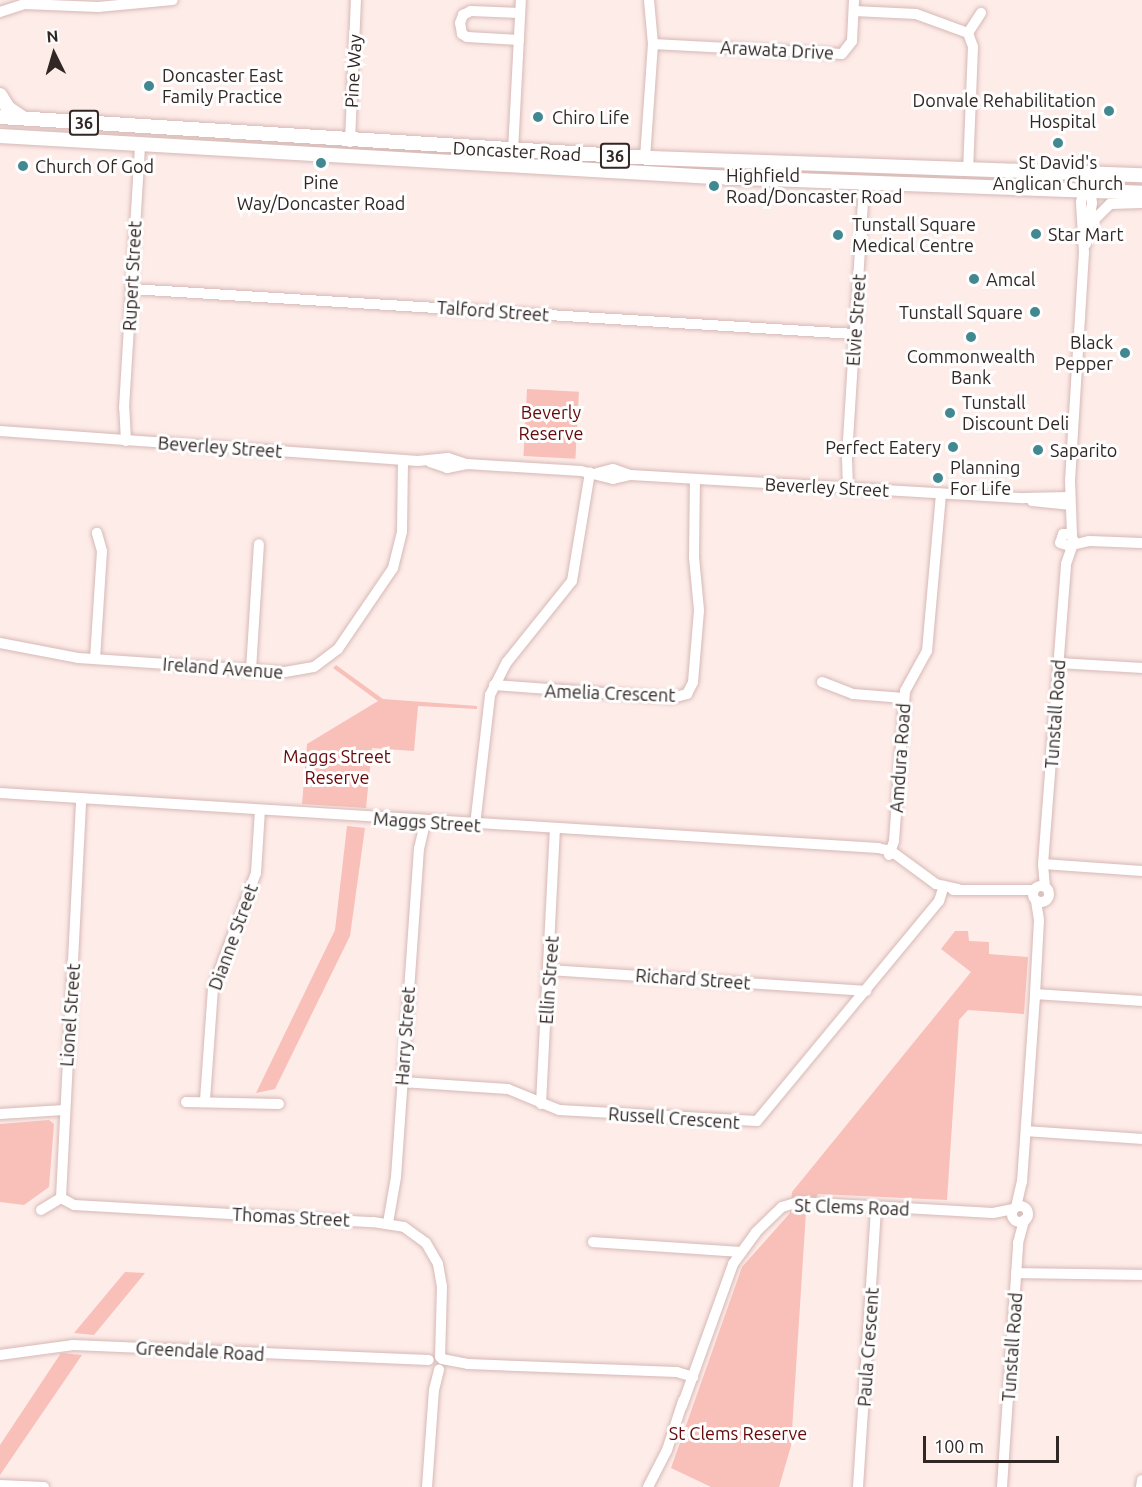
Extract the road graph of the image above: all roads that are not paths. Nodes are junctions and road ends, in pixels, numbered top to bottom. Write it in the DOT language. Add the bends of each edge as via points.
graph roads {
  1 [pos="12,0"];
  2 [pos="173,0"];
  3 [pos="356,0"];
  4 [pos="521,0"];
  5 [pos="649,0"];
  6 [pos="24,4"];
  7 [pos="854,6"];
  8 [pos="0,12"];
  9 [pos="981,13"];
  10 [pos="520,14"];
  11 [pos="968,33"];
  12 [pos="519,40"];
  13 [pos="653,44"];
  14 [pos="0,95"];
  15 [pos="0,117"];
  16 [pos="24,119"];
  17 [pos="0,136"];
  18 [pos="350,141"];
  19 [pos="140,144"];
  20 [pos="513,151"];
  21 [pos="648,158"];
  22 [pos="968,171"];
  23 [pos="647,173"];
  24 [pos="1088,173"];
  25 [pos="1142,175"];
  26 [pos="864,184"];
  27 [pos="1087,191"];
  28 [pos="1142,193"];
  29 [pos="1142,202"];
  30 [pos="1091,224"];
  31 [pos="1084,253"];
  32 [pos="131,289"];
  33 [pos="855,334"];
  34 [pos="4,433"];
  35 [pos="122,441"];
  36 [pos="407,460"];
  37 [pos="589,472"];
  38 [pos="698,479"];
  39 [pos="845,488"];
  40 [pos="938,494"];
  41 [pos="1069,506"];
  42 [pos="97,533"];
  43 [pos="1069,540"];
  44 [pos="1142,543"];
  45 [pos="259,544"];
  46 [pos="0,643"];
  47 [pos="95,659"];
  48 [pos="1059,663"];
  49 [pos="1142,668"];
  50 [pos="251,670"];
  51 [pos="822,682"];
  52 [pos="494,685"];
  53 [pos="904,698"];
  54 [pos="0,793"];
  55 [pos="84,798"];
  56 [pos="260,810"];
  57 [pos="421,822"];
  58 [pos="478,826"];
  59 [pos="559,831"];
  60 [pos="892,854"];
  61 [pos="1043,864"];
  62 [pos="1142,871"];
  63 [pos="944,888"];
  64 [pos="1039,894"];
  65 [pos="550,970"];
  66 [pos="1035,994"];
  67 [pos="864,995"];
  68 [pos="1142,1001"];
  69 [pos="402,1082"];
  70 [pos="205,1100"];
  71 [pos="186,1102"];
  72 [pos="279,1104"];
  73 [pos="541,1104"];
  74 [pos="64,1110"];
  75 [pos="0,1114"];
  76 [pos="1026,1131"];
  77 [pos="1142,1139"];
  78 [pos="61,1198"];
  79 [pos="876,1207"];
  80 [pos="41,1210"];
  81 [pos="1018,1214"];
  82 [pos="388,1223"];
  83 [pos="593,1242"];
  84 [pos="740,1252"];
  85 [pos="1017,1270"];
  86 [pos="1142,1275"];
  87 [pos="0,1355"];
  88 [pos="435,1363"];
  89 [pos="689,1377"];
  90 [pos="1142,1480"];
  91 [pos="0,1485"];
  92 [pos="44,1487"];
  93 [pos="427,1487"];
  94 [pos="648,1487"];
  95 [pos="858,1487"];
  96 [pos="1002,1487"];
  97 [pos="1142,1487"];
  1 -- 6 [label="street"];
  2 -- 6 [label="street" via="98,7"];
  3 -- 18 [label="street, Pine Way"];
  4 -- 10 [label="street"];
  5 -- 13 [label="street"];
  6 -- 8 [label="street"];
  7 -- 11 [label="street" via="916,14"];
  7 -- 13 [label="street, Arawata Drive" via="852,41 842,54"];
  9 -- 11 [label="street"];
  10 -- 12 [label="street"];
  10 -- 12 [label="street" via="471,11 463,15 460,23 462,34 468,37"];
  11 -- 22 [label="street" via="973,47"];
  12 -- 20 [label="street"];
  13 -- 21 [label="street"];
  14 -- 16 [label="main road" via="8,108"];
  15 -- 16 [label="main road, Doncaster Road / 36"];
  16 -- 18 [label="main road, Doncaster Road / 36"];
  17 -- 19 [label="main road, Doncaster Road / 36"];
  18 -- 20 [label="main road, Doncaster Road / 36"];
  19 -- 23 [label="main road, Doncaster Road / 36"];
  19 -- 32 [label="street, Rupert Street"];
  20 -- 21 [label="main road, Doncaster Road / 36"];
  21 -- 22 [label="main road, Doncaster Road / 36"];
  21 -- 23 [label="main road"];
  22 -- 24 [label="main road, Doncaster Road / 36"];
  23 -- 26 [label="main road, Doncaster Road / 36"];
  24 -- 25 [label="main road, Doncaster Road / 36"];
  24 -- 27 [label="street, Tunstall Road"];
  26 -- 27 [label="main road, Doncaster Road / 36"];
  26 -- 33 [label="street, Elvie Street"];
  27 -- 28 [label="main road, Doncaster Road / 36"];
  27 -- 30 [label="street, Tunstall Road"];
  27 -- 31 [label="street, Tunstall Road"];
  29 -- 30 [label="street" via="1110,204"];
  30 -- 31 [label="street, Tunstall Road"];
  31 -- 41 [label="street, Tunstall Road"];
  32 -- 33 [label="street, Talford Street"];
  32 -- 35 [label="street, Rupert Street"];
  33 -- 39 [label="street, Elvie Street"];
  34 -- 35 [label="street, Beverley Street"];
  35 -- 36 [label="street, Beverley Street"];
  36 -- 37 [label="street, Beverley Street" via="447,468 467,464"];
  36 -- 50 [label="street, Ireland Avenue" via="400,547 393,568 338,649 320,664 300,672"];
  37 -- 38 [label="street, Beverley Street" via="613,479 631,475"];
  37 -- 52 [label="street" via="580,554 572,581 507,662"];
  38 -- 39 [label="street, Beverley Street"];
  38 -- 52 [label="street, Amelia Crescent" via="694,557 699,610 693,682 687,694 672,698"];
  39 -- 40 [label="street, Beverley Street"];
  40 -- 41 [label="street, Beverley Street" via="1023,498"];
  40 -- 53 [label="street, Amdura Road" via="927,651"];
  41 -- 43 [label="street, Tunstall Road"];
  42 -- 47 [label="street" via="102,551"];
  43 -- 44 [label="street"];
  43 -- 48 [label="street, Tunstall Road"];
  45 -- 50 [label="street"];
  46 -- 47 [label="street, Ireland Avenue"];
  47 -- 50 [label="street, Ireland Avenue"];
  48 -- 49 [label="street"];
  48 -- 61 [label="street, Tunstall Road"];
  51 -- 53 [label="street" via="853,694"];
  52 -- 58 [label="street" via="488,703"];
  53 -- 60 [label="street, Amdura Road"];
  54 -- 55 [label="street, Maggs Street"];
  55 -- 56 [label="street, Maggs Street"];
  55 -- 74 [label="street, Lionel Street"];
  56 -- 57 [label="street, Maggs Street"];
  56 -- 70 [label="street, Dianne Street" via="256,873 213,988"];
  57 -- 58 [label="street, Maggs Street"];
  57 -- 69 [label="street, Harry Street"];
  58 -- 59 [label="street, Maggs Street"];
  59 -- 60 [label="street, Maggs Street"];
  59 -- 65 [label="street, Ellin Street"];
  60 -- 63 [label="street" via="928,885"];
  61 -- 62 [label="street"];
  61 -- 64 [label="street, Tunstall Road"];
  63 -- 64 [label="street"];
  63 -- 67 [label="street, Russell Crescent"];
  64 -- 66 [label="street, Tunstall Road"];
  65 -- 67 [label="street, Richard Street" via="837,988"];
  65 -- 73 [label="street, Ellin Street"];
  66 -- 68 [label="street"];
  66 -- 76 [label="street, Tunstall Road"];
  67 -- 73 [label="street, Russell Crescent" via="756,1121 566,1111"];
  69 -- 73 [label="street, Russell Crescent" via="508,1089"];
  69 -- 82 [label="street, Harry Street" via="396,1177"];
  70 -- 71 [label="street"];
  70 -- 72 [label="street"];
  74 -- 75 [label="street"];
  74 -- 78 [label="street, Lionel Street"];
  76 -- 77 [label="street"];
  76 -- 81 [label="street, Tunstall Road"];
  78 -- 80 [label="street"];
  78 -- 82 [label="street, Thomas Street" via="74,1205"];
  79 -- 81 [label="street, St Clems Road"];
  79 -- 84 [label="street, St Clems Road" via="786,1205"];
  79 -- 95 [label="street, Paula Crescent"];
  81 -- 85 [label="street, Tunstall Road"];
  82 -- 88 [label="street, Thomas Street" via="412,1231 435,1256 442,1279"];
  83 -- 84 [label="street"];
  84 -- 89 [label="street, St Clems Road"];
  85 -- 86 [label="street"];
  85 -- 96 [label="street, Tunstall Road"];
  87 -- 88 [label="street, Greendale Road" via="73,1345"];
  88 -- 89 [label="street, Greendale Road"];
  88 -- 93 [label="street, Thomas Street"];
  89 -- 94 [label="street, St Clems Road" via="665,1455"];
  90 -- 97 [label="street"];
  91 -- 92 [label="street"];
}
